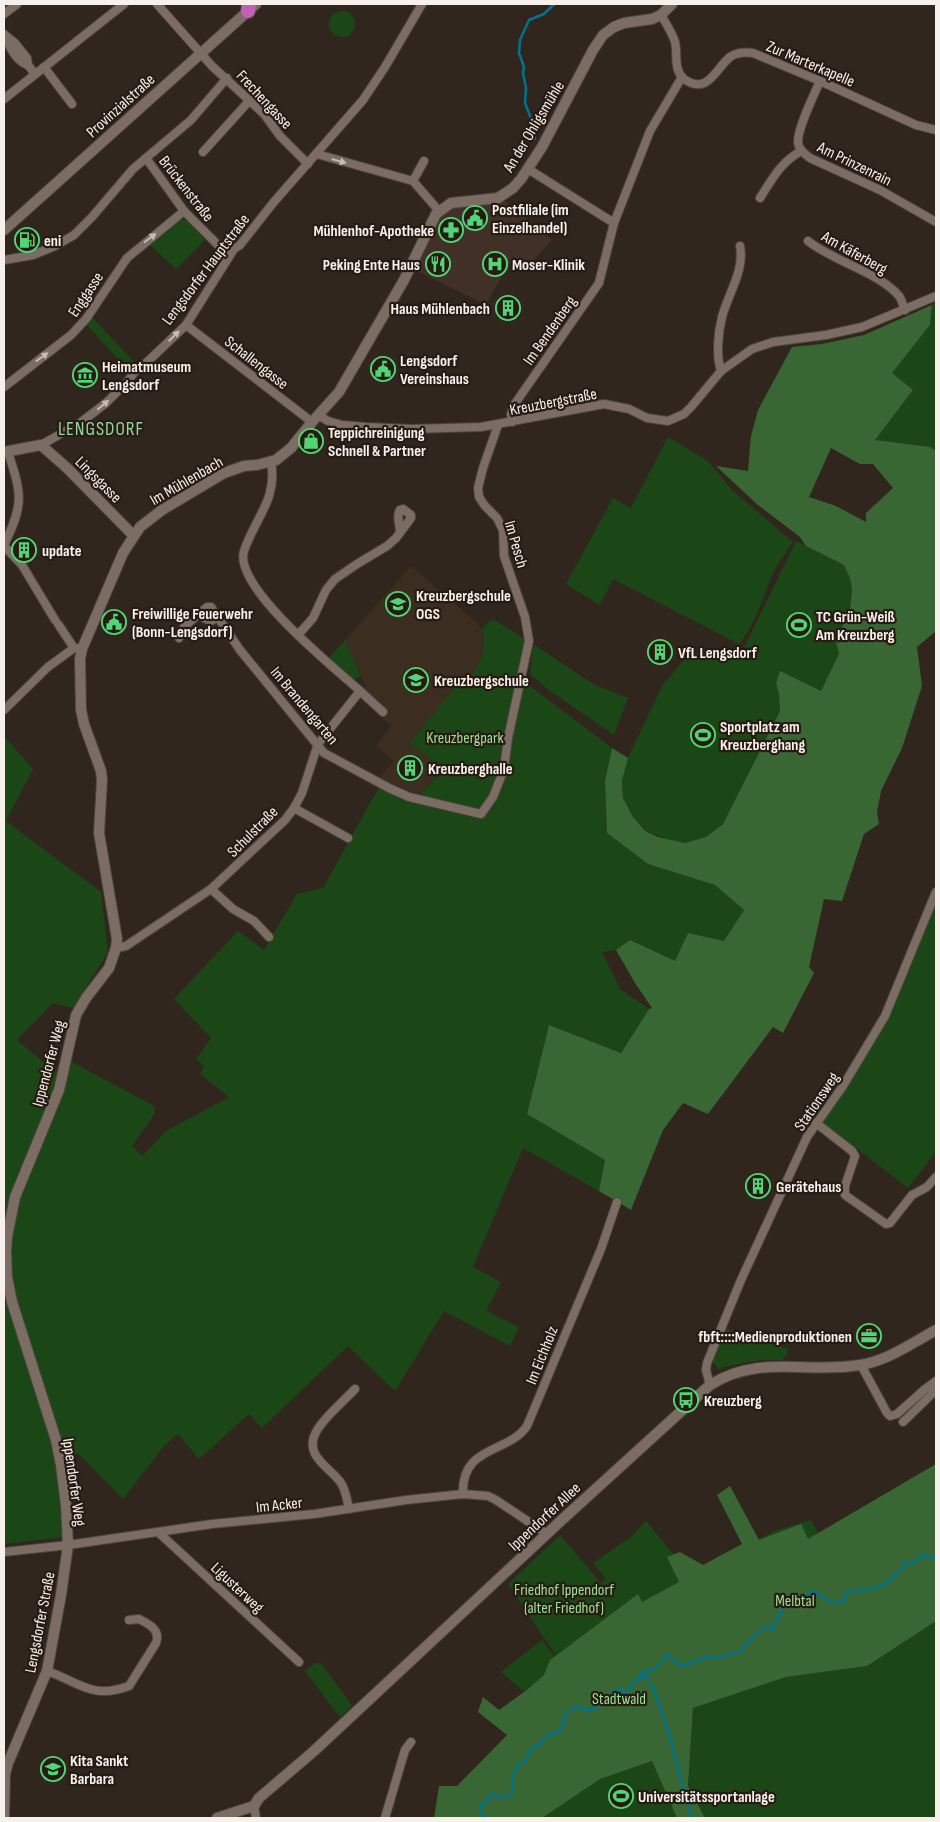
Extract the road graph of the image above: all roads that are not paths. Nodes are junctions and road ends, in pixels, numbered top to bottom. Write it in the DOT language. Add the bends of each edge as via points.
graph roads {
  1 [pos="17,4"];
  2 [pos="124,4"];
  3 [pos="157,4"];
  4 [pos="422,4"];
  5 [pos="672,4"];
  6 [pos="251,6"];
  7 [pos="4,14"];
  8 [pos="661,15"];
  9 [pos="5,36"];
  10 [pos="201,54"];
  11 [pos="44,66"];
  12 [pos="35,74"];
  13 [pos="682,77"];
  14 [pos="227,78"];
  15 [pos="820,81"];
  16 [pos="4,98"];
  17 [pos="250,100"];
  18 [pos="72,104"];
  19 [pos="936,130"];
  20 [pos="801,150"];
  21 [pos="203,152"];
  22 [pos="317,154"];
  23 [pos="146,158"];
  24 [pos="424,161"];
  25 [pos="308,164"];
  26 [pos="528,169"];
  27 [pos="413,181"];
  28 [pos="760,198"];
  29 [pos="184,211"];
  30 [pos="440,211"];
  31 [pos="936,222"];
  32 [pos="614,223"];
  33 [pos="4,230"];
  34 [pos="808,241"];
  35 [pos="740,246"];
  36 [pos="229,256"];
  37 [pos="4,260"];
  38 [pos="936,296"];
  39 [pos="905,310"];
  40 [pos="186,325"];
  41 [pos="720,371"];
  42 [pos="4,387"];
  43 [pos="315,418"];
  44 [pos="512,422"];
  45 [pos="498,425"];
  46 [pos="41,445"];
  47 [pos="6,452"];
  48 [pos="271,462"];
  49 [pos="400,532"];
  50 [pos="133,535"];
  51 [pos="4,545"];
  52 [pos="298,635"];
  53 [pos="179,638"];
  54 [pos="78,649"];
  55 [pos="522,676"];
  56 [pos="360,690"];
  57 [pos="4,710"];
  58 [pos="382,712"];
  59 [pos="318,744"];
  60 [pos="294,808"];
  61 [pos="348,838"];
  62 [pos="212,889"];
  63 [pos="936,892"];
  64 [pos="269,937"];
  65 [pos="116,948"];
  66 [pos="816,1123"];
  67 [pos="936,1177"];
  68 [pos="617,1202"];
  69 [pos="936,1330"];
  70 [pos="861,1365"];
  71 [pos="936,1381"];
  72 [pos="710,1385"];
  73 [pos="355,1389"];
  74 [pos="936,1390"];
  75 [pos="903,1422"];
  76 [pos="463,1494"];
  77 [pos="348,1509"];
  78 [pos="158,1532"];
  79 [pos="547,1534"];
  80 [pos="68,1545"];
  81 [pos="4,1552"];
  82 [pos="129,1620"];
  83 [pos="299,1662"];
  84 [pos="47,1671"];
  85 [pos="411,1742"];
  86 [pos="5,1774"];
  87 [pos="254,1806"];
  88 [pos="4,1817"];
  89 [pos="218,1818"];
  90 [pos="256,1818"];
  91 [pos="385,1818"];
  1 -- 7 [label="street"];
  2 -- 11 [label="street"];
  3 -- 10 [label="street, Frechengasse"];
  4 -- 22 [label="street, Lengsdorfer Hauptstraße" via="363,100"];
  5 -- 8 [label="street"];
  6 -- 10 [label="street, Provinzialstraße"];
  8 -- 13 [label="street" via="676,46 678,72"];
  8 -- 26 [label="street, An der Ohligsmühle" via="624,23 603,35"];
  9 -- 12 [label="street" via="28,58 28,65"];
  10 -- 14 [label="street, Frechengasse"];
  10 -- 33 [label="street, Provinzialstraße"];
  11 -- 12 [label="street"];
  11 -- 18 [label="street"];
  12 -- 16 [label="street"];
  13 -- 15 [label="street, Zur Marterkapelle" via="689,82 703,83 710,80 731,56 744,52"];
  13 -- 32 [label="street" via="650,131"];
  14 -- 17 [label="street, Frechengasse"];
  14 -- 23 [label="street" via="191,120"];
  15 -- 19 [label="street, Zur Marterkapelle" via="916,125"];
  15 -- 20 [label="street, Am Prinzenrain" via="799,134"];
  17 -- 21 [label="street"];
  17 -- 25 [label="street, Frechengasse"];
  20 -- 28 [label="street" via="785,161"];
  20 -- 31 [label="street, Am Prinzenrain" via="810,158 880,190"];
  22 -- 25 [label="street, Lengsdorfer Hauptstraße"];
  22 -- 27 [label="street, one-way"];
  23 -- 29 [label="street, Brückenstraße"];
  23 -- 37 [label="street" via="74,235 33,255"];
  24 -- 27 [label="street"];
  25 -- 36 [label="street, Lengsdorfer Hauptstraße"];
  26 -- 30 [label="street, An der Ohligsmühle" via="513,188 498,198 456,202"];
  26 -- 32 [label="street"];
  27 -- 30 [label="street"];
  29 -- 36 [label="street, Brückenstraße"];
  42 -- 29 [label="street, Enggasse, one-way" via="71,335 86,319 127,258"];
  30 -- 43 [label="street, Im Mühlenbach" via="339,392"];
  32 -- 44 [label="street, Im Bendenberg" via="599,283 514,405"];
  34 -- 39 [label="street, Am Käferberg" via="882,282 899,296"];
  35 -- 41 [label="street" via="737,278 722,318"];
  36 -- 40 [label="street, Lengsdorfer Hauptstraße"];
  38 -- 39 [label="street, Kreuzbergstraße"];
  39 -- 41 [label="street, Kreuzbergstraße" via="851,331 773,342 752,349"];
  40 -- 43 [label="street, Schallengasse"];
  46 -- 40 [label="street, Lengsdorfer Hauptstraße, one-way" via="80,423 106,403 135,371"];
  41 -- 44 [label="street, Kreuzbergstraße" via="684,414 668,421 604,404"];
  43 -- 45 [label="street, Kreuzbergstraße" via="342,425 411,429"];
  43 -- 48 [label="street, Im Mühlenbach" via="291,448"];
  44 -- 45 [label="street, Kreuzbergstraße"];
  45 -- 55 [label="street, Im Pesch" via="478,492 480,501 501,524 504,556 525,618 529,641"];
  46 -- 47 [label="street, Lengsdorfer Hauptstraße"];
  46 -- 50 [label="street, Lingsgasse"];
  47 -- 51 [label="street" via="17,480 19,503 16,519"];
  48 -- 50 [label="street, Im Mühlenbach" via="224,473 151,517"];
  48 -- 52 [label="street" via="272,489 250,536 244,566 267,603"];
  49 -- 52 [label="street" via="387,546 335,579 313,618"];
  50 -- 54 [label="street, Im Mühlenbach"];
  51 -- 54 [label="street" via="22,565 56,622"];
  52 -- 56 [label="street"];
  53 -- 59 [label="street, Im Brandengarten" via="184,627 211,607 240,650"];
  54 -- 57 [label="street" via="48,667"];
  54 -- 65 [label="street, Ippendorfer Weg" via="81,710 101,771 99,833 116,930"];
  55 -- 59 [label="street, Im Brandengarten" via="504,769 481,814 418,800 389,788 324,752"];
  56 -- 58 [label="street"];
  56 -- 59 [label="street, Schulstraße"];
  59 -- 60 [label="street, Schulstraße"];
  60 -- 61 [label="street"];
  60 -- 62 [label="street, Schulstraße"];
  62 -- 64 [label="street" via="234,909 254,921"];
  62 -- 65 [label="street, Schulstraße" via="126,946"];
  63 -- 66 [label="street, Stationsweg" via="885,1016 843,1086"];
  65 -- 80 [label="street, Ippendorfer Weg" via="109,968 76,1015 59,1090 16,1197 6,1245 12,1302 56,1440 66,1505"];
  66 -- 67 [label="street" via="854,1154 844,1195 886,1224 915,1192"];
  66 -- 72 [label="street, Stationsweg" via="707,1363"];
  68 -- 76 [label="street, Im Eichholz" via="601,1249 527,1426 519,1435 476,1459 465,1477"];
  69 -- 70 [label="street, Ippendorfer Allee" via="892,1354"];
  70 -- 71 [label="street" via="890,1416 897,1414"];
  70 -- 72 [label="street, Ippendorfer Allee" via="752,1368"];
  72 -- 79 [label="street, Ippendorfer Allee"];
  73 -- 77 [label="street" via="319,1427 313,1442 318,1460 342,1484"];
  74 -- 75 [label="street"];
  76 -- 77 [label="street, Im Acker"];
  76 -- 79 [label="street, Im Acker" via="488,1496"];
  77 -- 78 [label="street, Im Acker"];
  78 -- 80 [label="street, Im Acker"];
  78 -- 83 [label="street, Ligusterweg"];
  79 -- 87 [label="street, Ippendorfer Allee"];
  80 -- 81 [label="street, Im Acker"];
  80 -- 84 [label="street, Lengsdorfer Straße"];
  82 -- 84 [label="street" via="142,1620 156,1630 158,1636 129,1686 94,1691"];
  84 -- 86 [label="street, Lengsdorfer Straße"];
  85 -- 91 [label="street" via="405,1750"];
  86 -- 88 [label="street, Lengsdorfer Straße"];
  87 -- 89 [label="street, Ippendorfer Allee"];
  87 -- 90 [label="street"];
}
